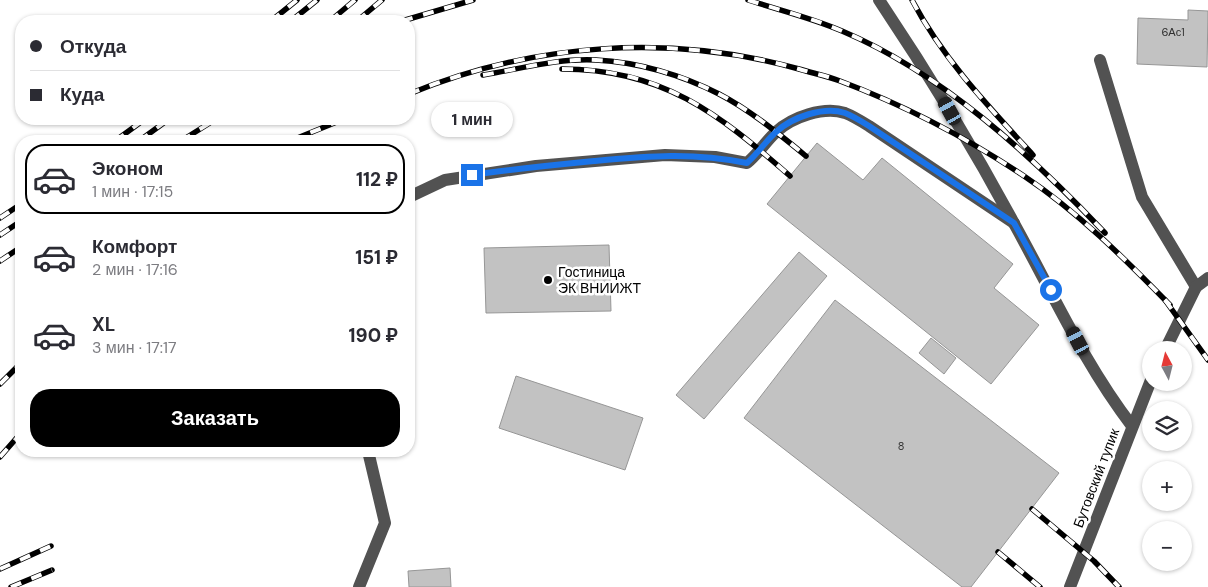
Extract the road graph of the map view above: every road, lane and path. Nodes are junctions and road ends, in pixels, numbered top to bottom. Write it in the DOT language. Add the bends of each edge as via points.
graph roads {
  1 [pos="879,0"];
  2 [pos="1100,60"];
  3 [pos="415,194"];
  4 [pos="1014,223"];
  5 [pos="1208,278"];
  6 [pos="1196,287"];
  7 [pos="1169,341"];
  8 [pos="1146,391"];
  9 [pos="1132,426"];
  10 [pos="369,457"];
  11 [pos="359,587"];
  12 [pos="1070,587"];
  1 -- 4 [label="street" via="933,81"];
  2 -- 6 [label="street" via="1142,198"];
  3 -- 4 [label="street" via="445,180 536,166 665,155 715,157 747,163 776,132 793,120 823,111 844,112"];
  4 -- 9 [label="street" via="1106,392"];
  5 -- 6 [label="street"];
  6 -- 7 [label="street"];
  8 -- 9 [label="street, Бутовский тупик"];
  9 -- 12 [label="street, Бутовский тупик"];
  10 -- 11 [label="street" via="385,523"];
}
